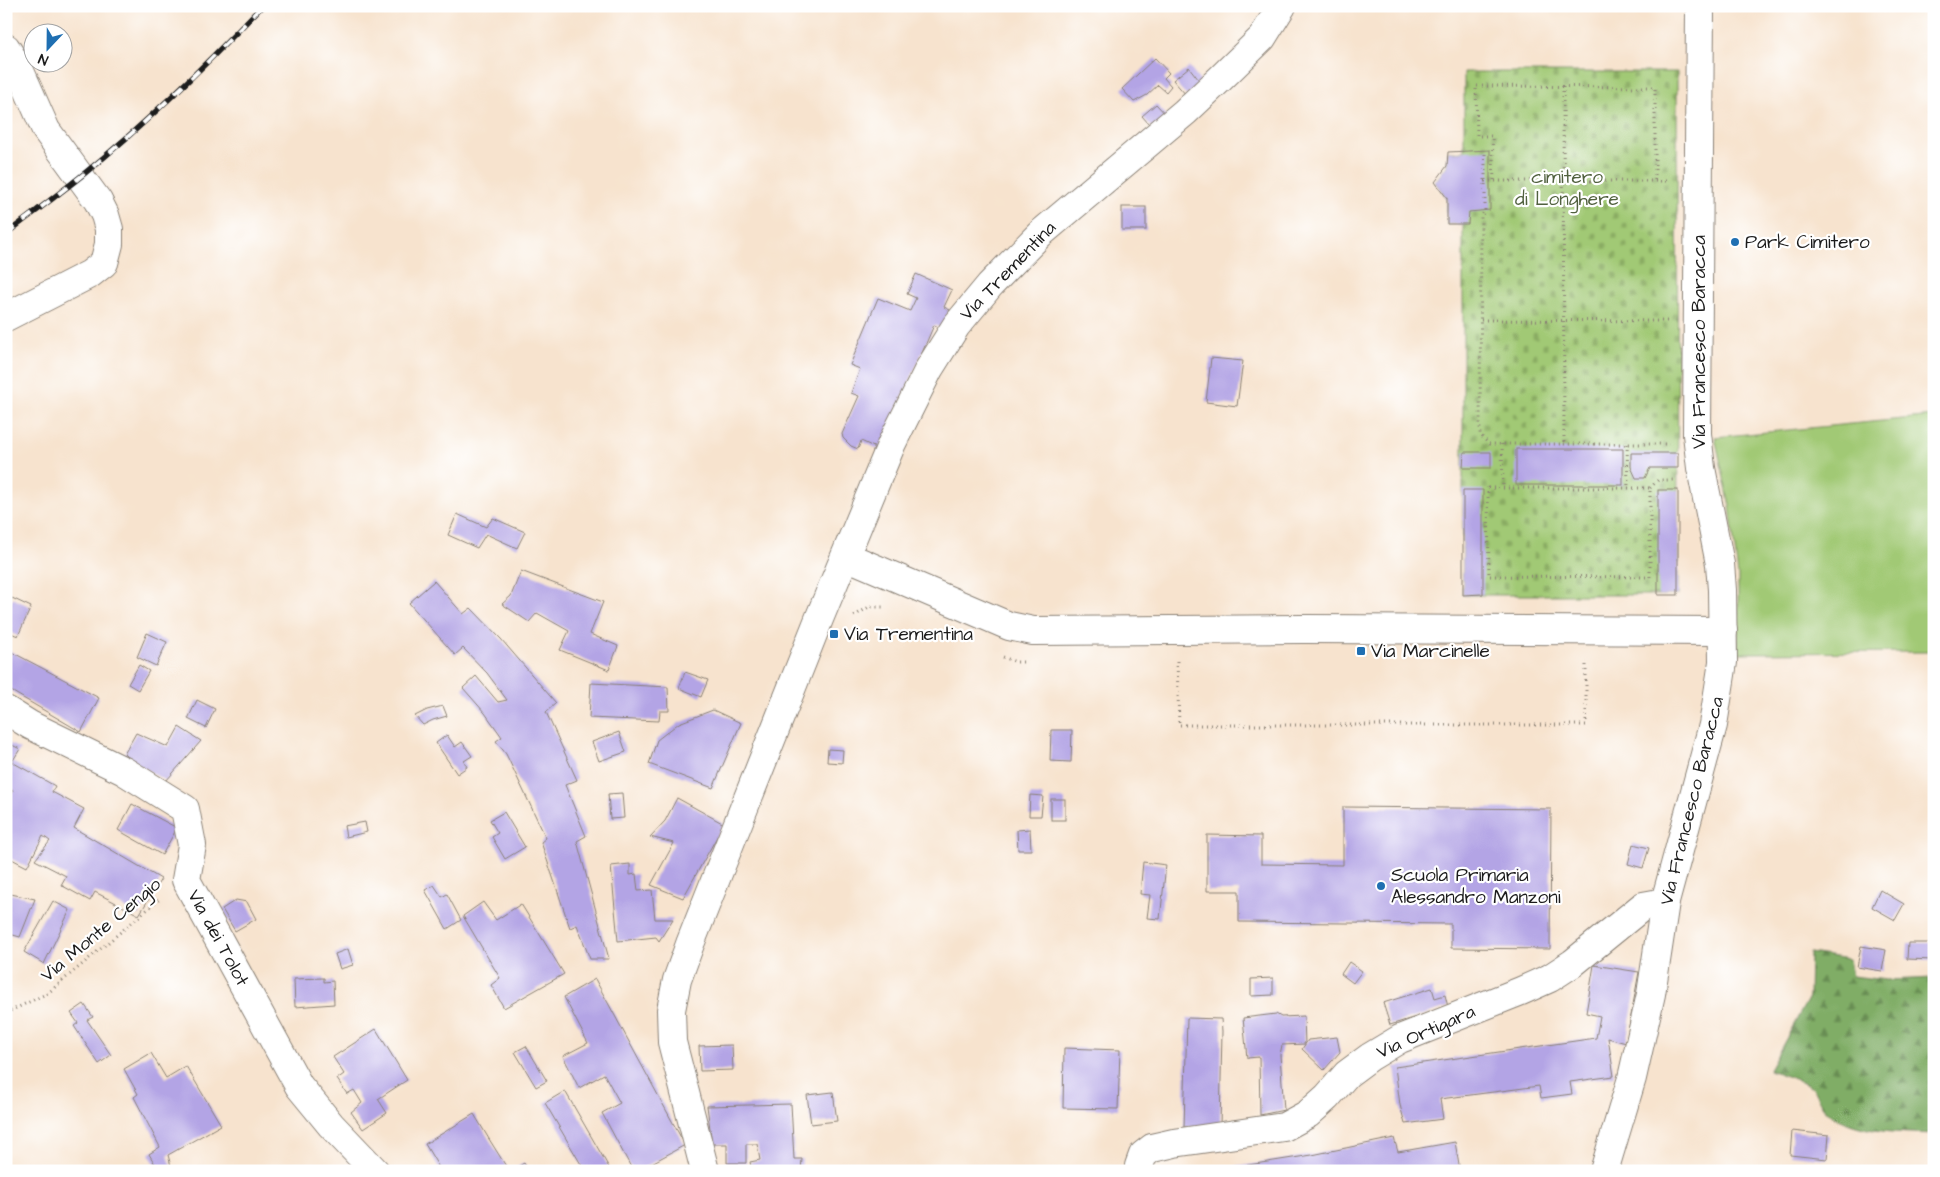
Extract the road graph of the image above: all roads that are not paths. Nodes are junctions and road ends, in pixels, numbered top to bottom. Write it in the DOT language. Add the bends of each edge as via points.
graph roads {
  1 [pos="1282,6"];
  2 [pos="1700,6"];
  3 [pos="6,48"];
  4 [pos="6,317"];
  5 [pos="846,556"];
  6 [pos="1723,631"];
  7 [pos="6,710"];
  8 [pos="1665,902"];
  9 [pos="375,1171"];
  10 [pos="705,1171"];
  11 [pos="1139,1171"];
  12 [pos="1604,1171"];
  1 -- 5 [label="street, Via Trementina" via="1262,38 1185,112 1040,234 990,285 956,326 929,370 892,443"];
  2 -- 6 [label="street, Via Francesco Baracca" via="1697,434 1700,468 1720,564"];
  3 -- 4 [label="street" via="46,130 105,215 109,244 104,262 90,274"];
  5 -- 6 [label="street" via="1009,626 1033,631"];
  5 -- 10 [label="street, Via Trementina" via="677,980 671,1010 672,1042"];
  6 -- 8 [label="street, Via Francesco Baracca" via="1723,662 1713,725"];
  7 -- 9 [label="street, Via dei Tolot" via="124,770 185,809 192,845 186,880 300,1086 331,1125"];
  8 -- 11 [label="street, Via Ortigara" via="1643,906 1550,978 1400,1039 1347,1074 1308,1114 1284,1127 1152,1148 1143,1155"];
  8 -- 12 [label="street, Via Francesco Baracca" via="1651,994 1632,1078"];
}
